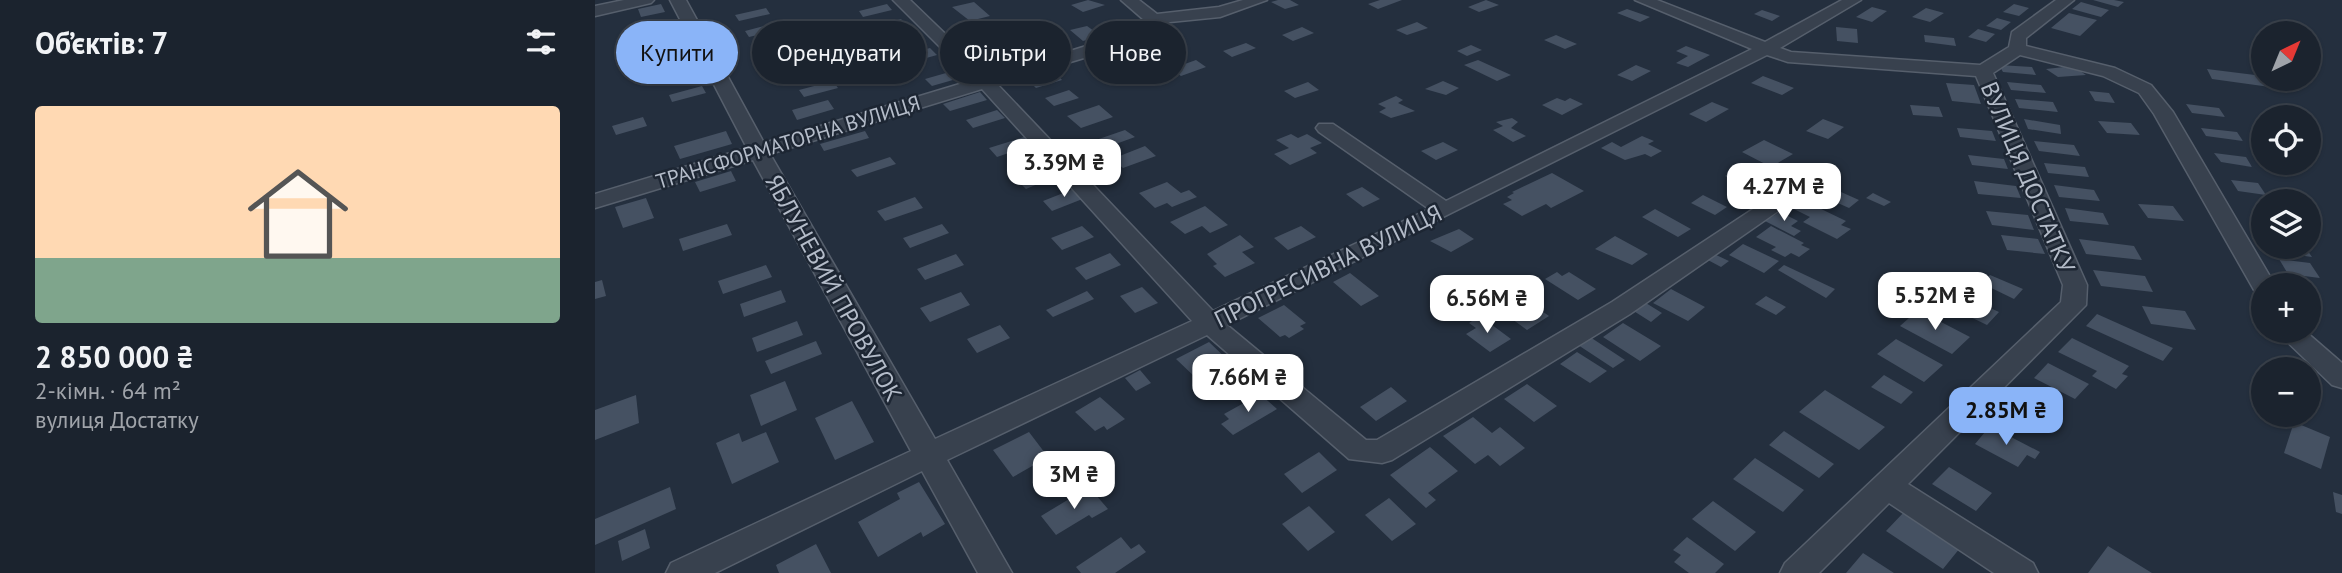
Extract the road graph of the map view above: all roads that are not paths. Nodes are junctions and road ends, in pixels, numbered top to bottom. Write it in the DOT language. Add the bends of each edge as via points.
graph roads {
  1 [pos="646,0"];
  2 [pos="678,0"];
  3 [pos="901,0"];
  4 [pos="1129,0"];
  5 [pos="1259,0"];
  6 [pos="1643,0"];
  7 [pos="1853,0"];
  8 [pos="2066,0"];
  9 [pos="595,11"];
  10 [pos="1154,20"];
  11 [pos="940,38"];
  12 [pos="1768,50"];
  13 [pos="2017,50"];
  14 [pos="1071,56"];
  15 [pos="1983,71"];
  16 [pos="979,84"];
  17 [pos="987,84"];
  18 [pos="1326,128"];
  19 [pos="758,152"];
  20 [pos="1793,193"];
  21 [pos="595,201"];
  22 [pos="1445,210"];
  23 [pos="2256,273"];
  24 [pos="1209,323"];
  25 [pos="2303,343"];
  26 [pos="2342,378"];
  27 [pos="927,453"];
  28 [pos="1886,485"];
  29 [pos="683,573"];
  30 [pos="995,573"];
  31 [pos="1797,573"];
  32 [pos="2021,573"];
  1 -- 9 [label="street"];
  2 -- 19 [label="street, ЯБЛУНЕВИЙ ПРОВУЛОК"];
  3 -- 11 [label="street"];
  4 -- 10 [label="street"];
  5 -- 10 [label="street, ТРАНСФОРМАТОРНА ВУЛИЦЯ" via="1220,12"];
  6 -- 12 [label="street"];
  7 -- 12 [label="street, ПРОГРЕСИВНА ВУЛИЦЯ"];
  8 -- 13 [label="street, ВУЛИЦЯ ДОСТАТКУ" via="2018,36"];
  10 -- 14 [label="street, ТРАНСФОРМАТОРНА ВУЛИЦЯ" via="1128,39"];
  12 -- 15 [label="street" via="1788,57"];
  12 -- 22 [label="street, ПРОГРЕСИВНА ВУЛИЦЯ"];
  13 -- 15 [label="street, ВУЛИЦЯ ДОСТАТКУ"];
  13 -- 23 [label="street" via="2081,64 2145,89 2164,113"];
  15 -- 28 [label="street, ВУЛИЦЯ ДОСТАТКУ" via="2075,285 2073,305"];
  16 -- 19 [label="street, ТРАНСФОРМАТОРНА ВУЛИЦЯ"];
  17 -- 24 [label="street"];
  18 -- 22 [label="street"];
  19 -- 21 [label="street, ТРАНСФОРМАТОРНА ВУЛИЦЯ"];
  19 -- 27 [label="street, ЯБЛУНЕВИЙ ПРОВУЛОК"];
  20 -- 24 [label="street" via="1621,308 1382,452 1359,451"];
  22 -- 24 [label="street, ПРОГРЕСИВНА ВУЛИЦЯ"];
  24 -- 27 [label="street, ПРОГРЕСИВНА ВУЛИЦЯ"];
  25 -- 26 [label="street"];
  27 -- 29 [label="street, ПРОГРЕСИВНА ВУЛИЦЯ"];
  27 -- 30 [label="street, ЯБЛУНЕВИЙ ПРОВУЛОК"];
  28 -- 31 [label="street, ВУЛИЦЯ ДОСТАТКУ"];
  28 -- 32 [label="street"];
}
